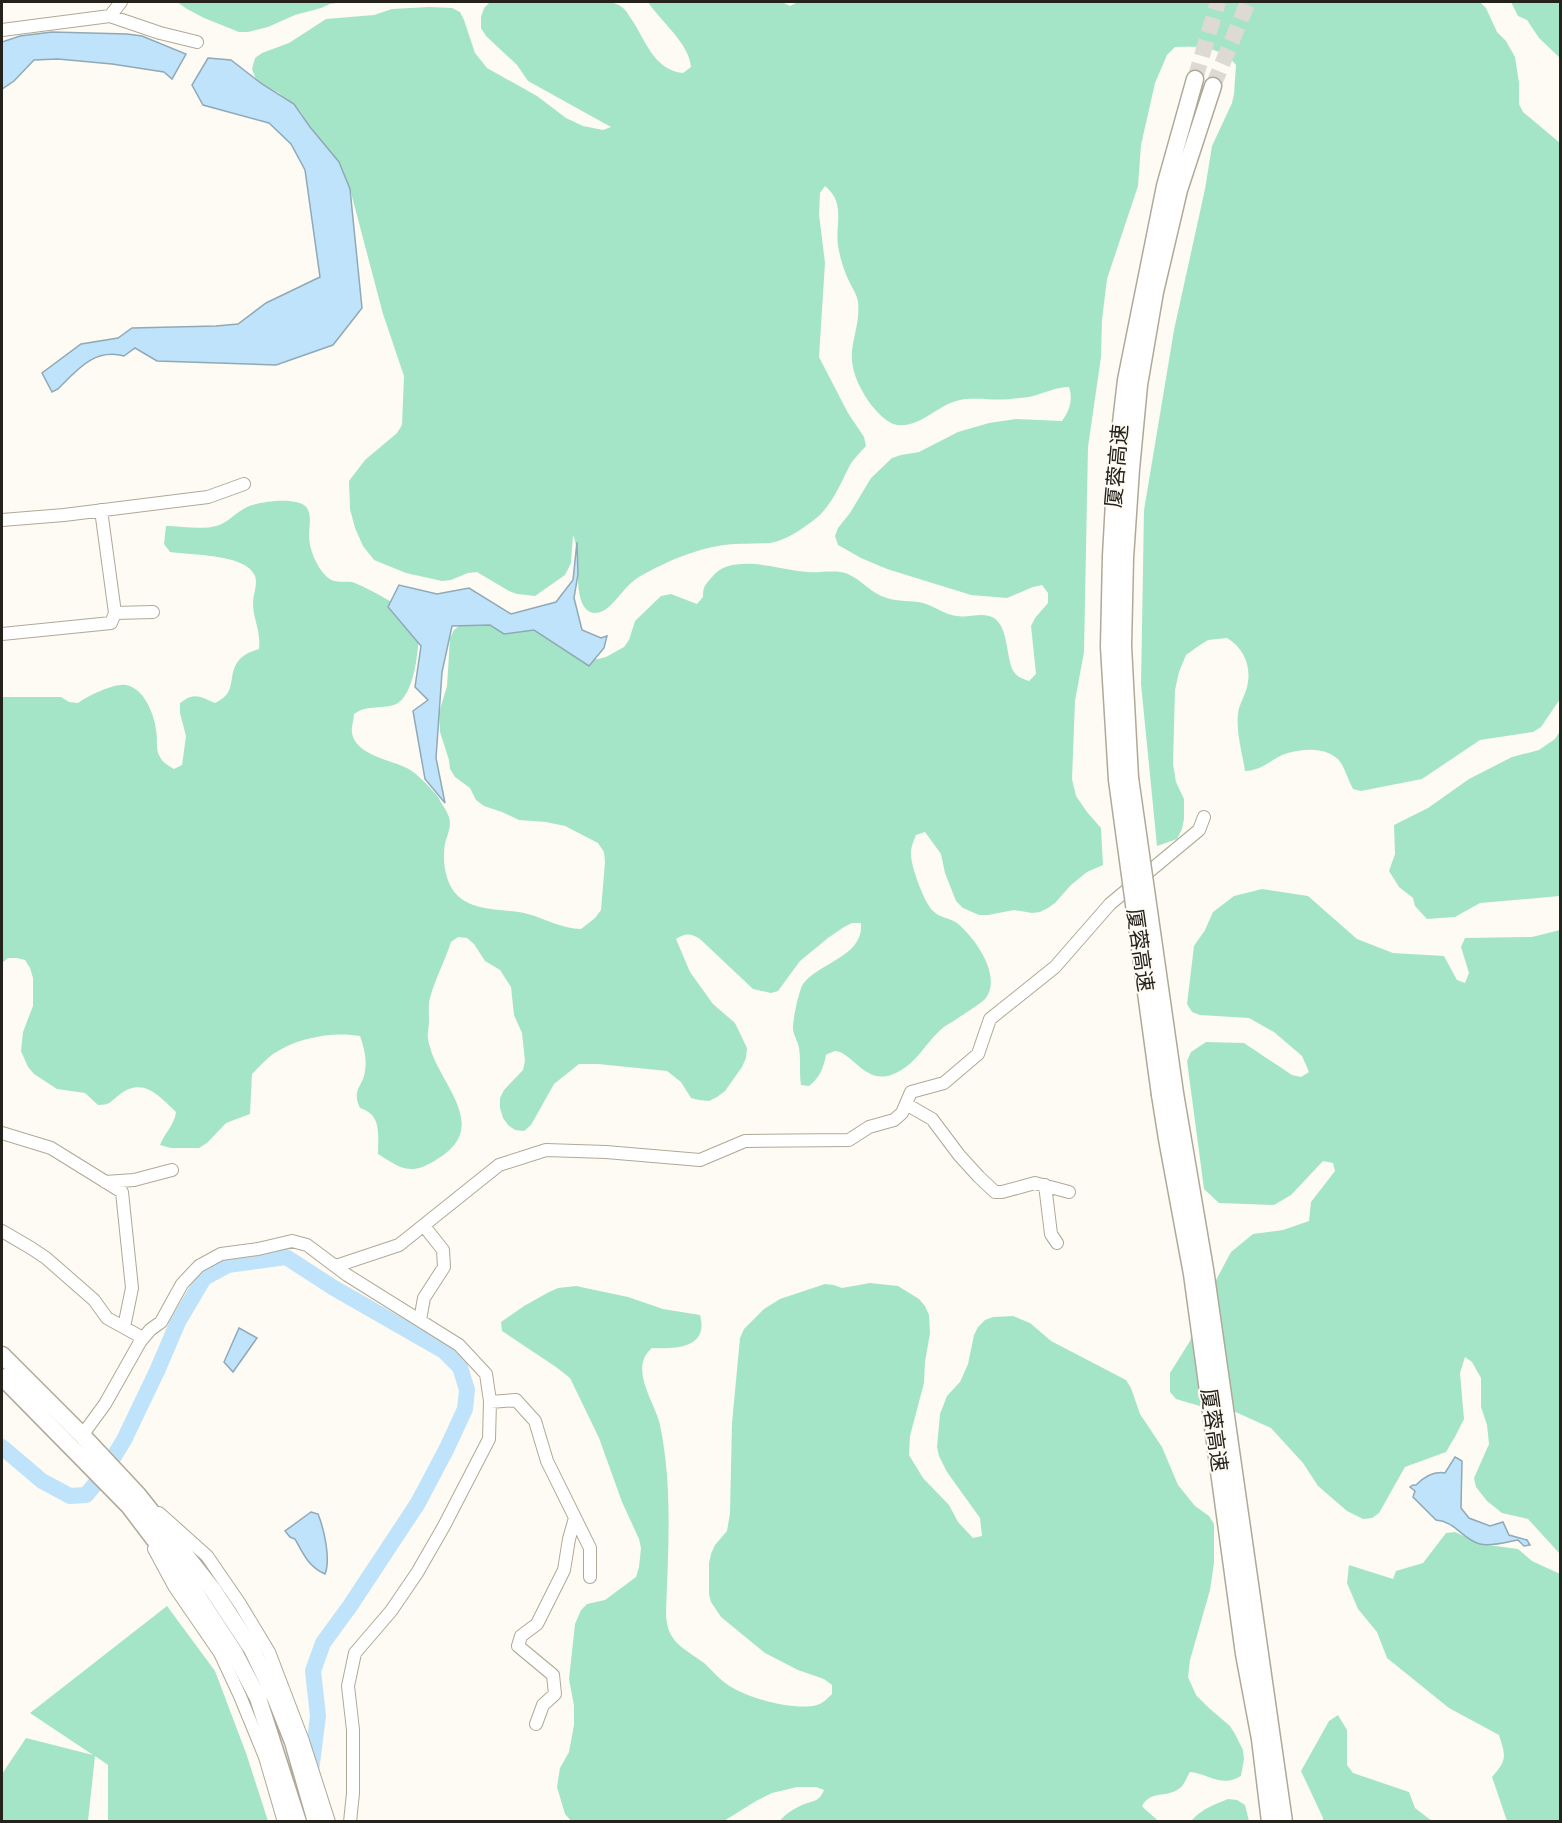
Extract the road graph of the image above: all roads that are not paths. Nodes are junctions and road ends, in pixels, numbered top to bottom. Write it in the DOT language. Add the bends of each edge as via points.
graph roads {
  1 [pos="121,2"];
  2 [pos="110,16"];
  3 [pos="2,30"];
  4 [pos="197,42"];
  5 [pos="1195,79"];
  6 [pos="1213,86"];
  7 [pos="244,484"];
  8 [pos="101,510"];
  9 [pos="2,520"];
  10 [pos="153,612"];
  11 [pos="115,614"];
  12 [pos="2,634"];
  13 [pos="1123,779"];
  14 [pos="1204,816"];
  15 [pos="906,1104"];
  16 [pos="2,1133"];
  17 [pos="172,1170"];
  18 [pos="105,1182"];
  19 [pos="1045,1185"];
  20 [pos="1069,1192"];
  21 [pos="424,1226"];
  22 [pos="2,1231"];
  23 [pos="1057,1244"];
  24 [pos="336,1266"];
  25 [pos="420,1320"];
  26 [pos="124,1327"];
  27 [pos="143,1338"];
  28 [pos="2,1355"];
  29 [pos="2,1377"];
  30 [pos="490,1402"];
  31 [pos="74,1439"];
  32 [pos="134,1500"];
  33 [pos="575,1518"];
  34 [pos="590,1576"];
  35 [pos="1242,1579"];
  36 [pos="536,1724"];
  37 [pos="298,1742"];
  38 [pos="284,1821"];
  39 [pos="298,1821"];
  40 [pos="316,1821"];
  41 [pos="330,1821"];
  42 [pos="350,1821"];
  43 [pos="1270,1821"];
  44 [pos="1284,1821"];
  1 -- 2 [label="street"];
  2 -- 3 [label="street"];
  2 -- 4 [label="street"];
  5 -- 13 [label="highway, 厦蓉高速" via="1165,186 1126,380 1117,455 1110,647"];
  6 -- 13 [label="highway, 厦蓉高速" via="1179,190 1155,292 1139,385 1125,558"];
  7 -- 8 [label="street" via="208,497"];
  8 -- 9 [label="street"];
  8 -- 11 [label="street"];
  10 -- 11 [label="street"];
  11 -- 12 [label="street" via="111,623"];
  13 -- 35 [label="highway, 厦蓉高速, bridge" via="1192,1274"];
  14 -- 15 [label="street" via="1199,830 1110,904 1055,967 990,1019 978,1054 944,1083 911,1092"];
  15 -- 19 [label="street" via="932,1119 959,1155 995,1192 1035,1183"];
  15 -- 21 [label="street" via="894,1120 869,1127 849,1140 745,1141 700,1160 546,1150 499,1165"];
  16 -- 18 [label="street" via="51,1148"];
  17 -- 18 [label="street" via="134,1180"];
  18 -- 26 [label="street" via="122,1192 132,1288"];
  19 -- 20 [label="street"];
  19 -- 23 [label="street" via="1051,1234"];
  21 -- 24 [label="street" via="399,1245"];
  21 -- 25 [label="street" via="443,1250 444,1267 424,1298"];
  22 -- 26 [label="street" via="46,1258 94,1300 107,1318"];
  24 -- 25 [label="street"];
  24 -- 27 [label="street" via="307,1245 292,1241 221,1254 199,1266 182,1284 161,1322"];
  25 -- 30 [label="street" via="459,1345 486,1374"];
  26 -- 27 [label="street"];
  27 -- 31 [label="street" via="105,1404 86,1430"];
  28 -- 31 [label="highway"];
  29 -- 31 [label="highway"];
  30 -- 33 [label="street" via="516,1400 535,1421 547,1461"];
  30 -- 42 [label="street" via="489,1439 444,1526 392,1611 355,1653 348,1686 353,1730"];
  31 -- 32 [label="highway"];
  32 -- 37 [label="highway" via="213,1590 252,1649"];
  32 -- 38 [label="street" via="174,1586 220,1653 265,1757"];
  32 -- 39 [label="highway" via="234,1652 258,1698"];
  33 -- 34 [label="street" via="590,1548"];
  33 -- 36 [label="street" via="564,1570 537,1624 521,1636 518,1646 553,1675 555,1694 543,1705"];
  35 -- 43 [label="highway, 厦蓉高速" via="1244,1654"];
  35 -- 44 [label="highway, 厦蓉高速"];
  37 -- 40 [label="highway"];
  37 -- 41 [label="street"];
}
